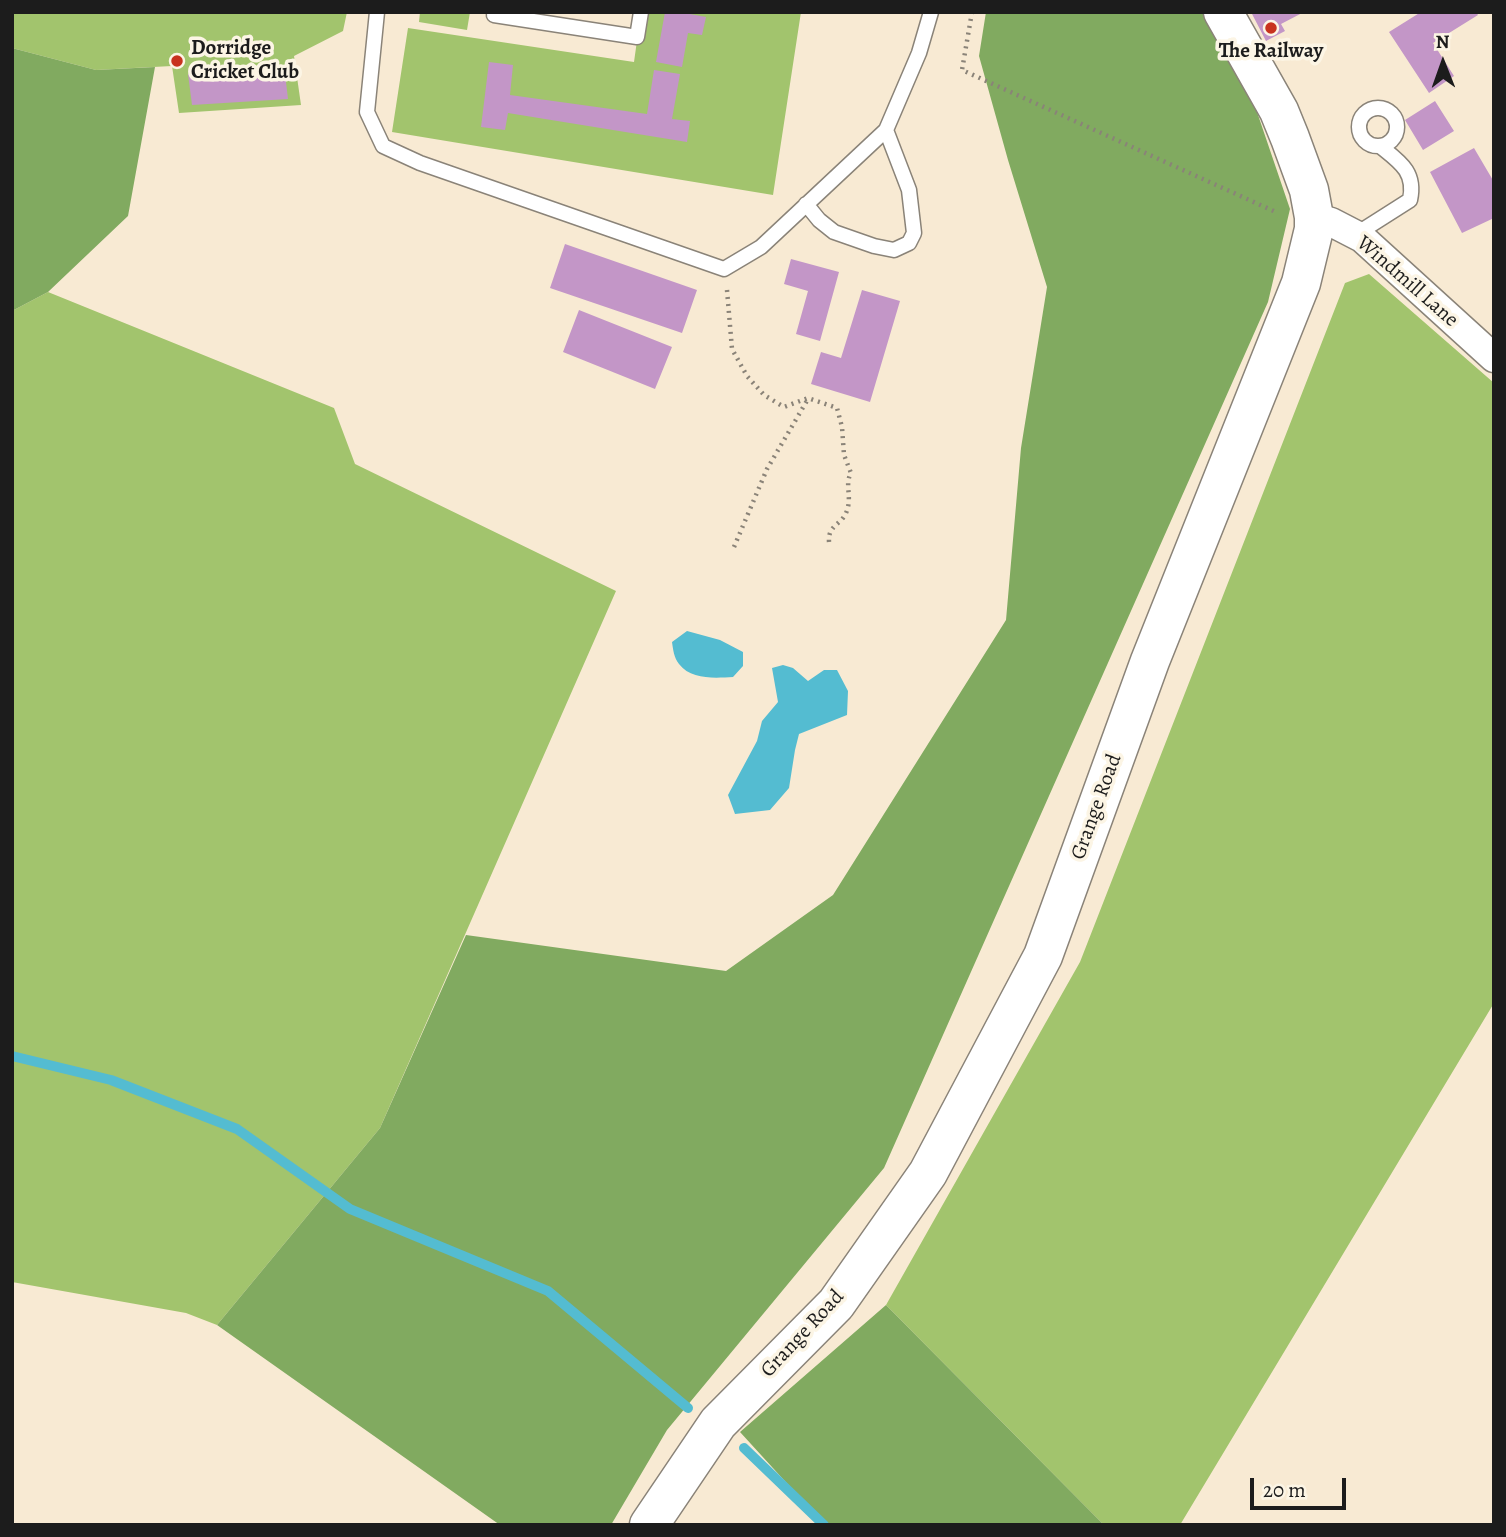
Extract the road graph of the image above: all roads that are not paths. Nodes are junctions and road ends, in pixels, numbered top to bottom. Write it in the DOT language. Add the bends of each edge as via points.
graph roads {
  1 [pos="377,12"];
  2 [pos="641,12"];
  3 [pos="930,12"];
  4 [pos="1223,12"];
  5 [pos="494,15"];
  6 [pos="886,130"];
  7 [pos="1380,146"];
  8 [pos="806,204"];
  9 [pos="1314,223"];
  10 [pos="1355,235"];
  11 [pos="1494,358"];
  12 [pos="649,1525"];
  1 -- 8 [label="lane" via="367,112 383,146 420,163 724,269 761,247"];
  2 -- 5 [label="lane" via="637,37"];
  3 -- 6 [label="lane" via="919,53"];
  4 -- 9 [label="main road, Grange Road" via="1279,111 1309,190"];
  6 -- 8 [label="lane"];
  6 -- 8 [label="lane" via="909,190 914,233 909,243 894,250 834,232"];
  7 -- 10 [label="lane" via="1410,177 1410,200"];
  9 -- 10 [label="street, Windmill Lane" via="1331,222"];
  9 -- 12 [label="main road, Grange Road" via="1301,283 1150,661 1043,956 928,1173 836,1304 718,1423"];
  10 -- 11 [label="street, Windmill Lane"];
}
